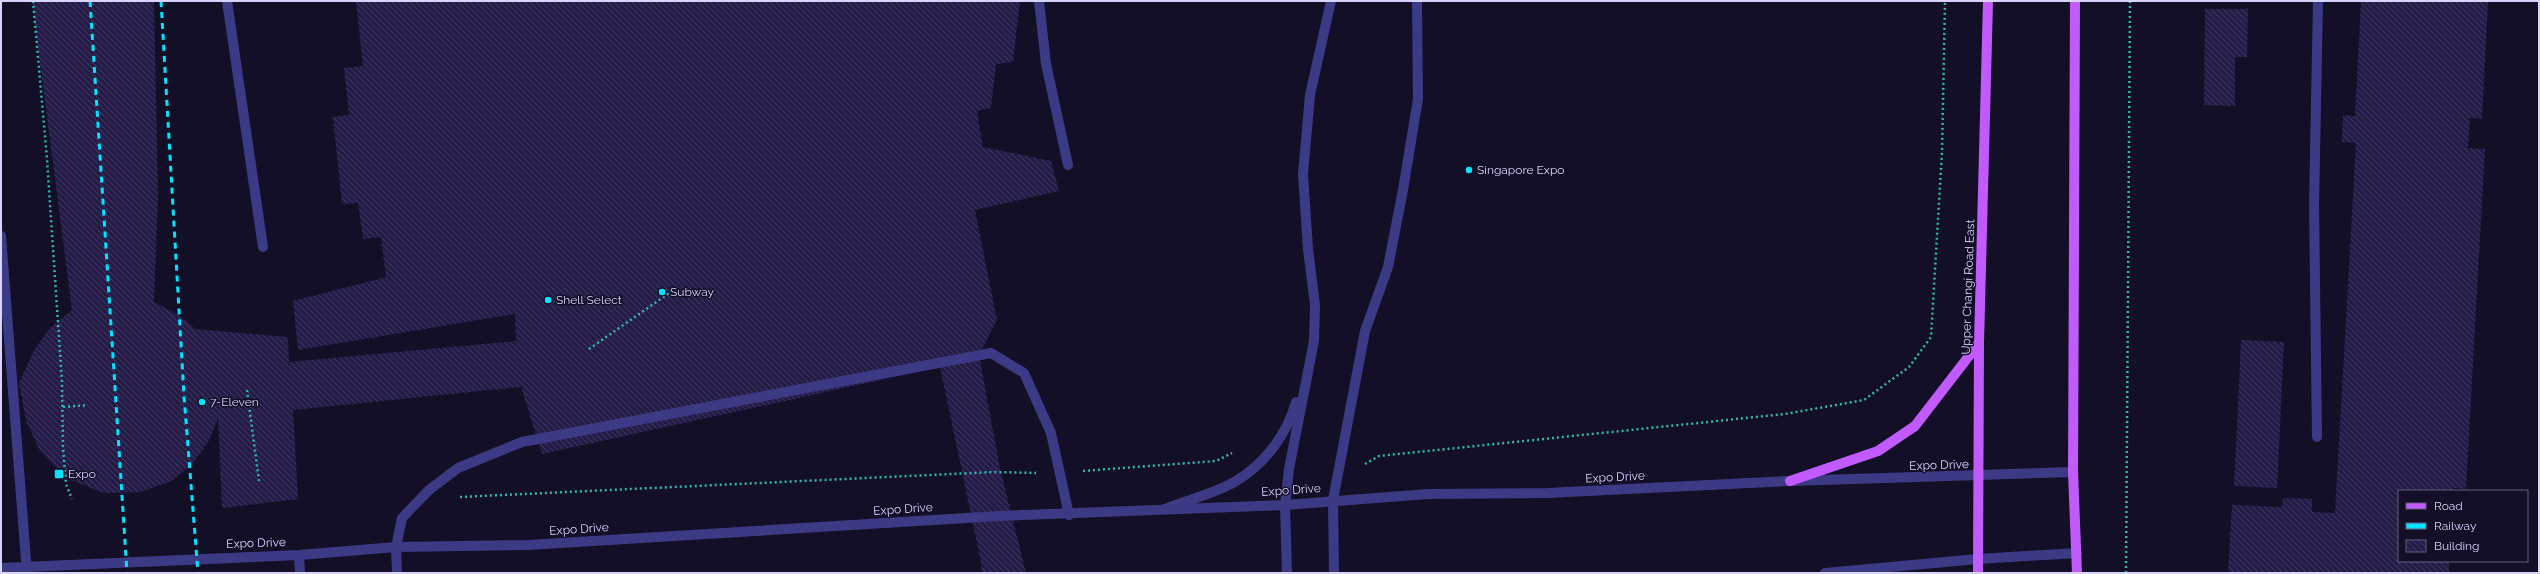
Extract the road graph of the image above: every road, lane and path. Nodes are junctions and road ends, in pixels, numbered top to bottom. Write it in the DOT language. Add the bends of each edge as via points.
graph roads {
  1 [pos="33,1"];
  2 [pos="227,1"];
  3 [pos="1039,1"];
  4 [pos="1331,1"];
  5 [pos="1417,1"];
  6 [pos="1945,1"];
  7 [pos="1988,1"];
  8 [pos="2075,1"];
  9 [pos="2130,1"];
  10 [pos="2318,1"];
  11 [pos="1068,165"];
  12 [pos="1,236"];
  13 [pos="263,247"];
  14 [pos="672,292"];
  15 [pos="1314,341"];
  16 [pos="1979,343"];
  17 [pos="589,349"];
  18 [pos="247,390"];
  19 [pos="88,405"];
  20 [pos="63,407"];
  21 [pos="2317,437"];
  22 [pos="1237,450"];
  23 [pos="1362,466"];
  24 [pos="2073,472"];
  25 [pos="1060,473"];
  26 [pos="1977,476"];
  27 [pos="259,481"];
  28 [pos="1790,481"];
  29 [pos="429,490"];
  30 [pos="72,499"];
  31 [pos="1333,500"];
  32 [pos="1285,505"];
  33 [pos="1159,511"];
  34 [pos="1069,515"];
  35 [pos="396,547"];
  36 [pos="2077,553"];
  37 [pos="299,555"];
  38 [pos="1978,558"];
  39 [pos="1,568"];
  40 [pos="27,569"];
  41 [pos="300,573"];
  42 [pos="398,573"];
  43 [pos="1287,573"];
  44 [pos="1334,573"];
  45 [pos="1825,573"];
  46 [pos="1978,573"];
  47 [pos="2077,573"];
  48 [pos="2126,573"];
  1 -- 20 [label="path" via="47,159"];
  2 -- 13 [label="street"];
  3 -- 11 [label="street" via="1046,64"];
  4 -- 15 [label="street" via="1310,95 1303,174 1315,305"];
  5 -- 31 [label="street" via="1418,99 1403,190 1388,267 1365,331"];
  6 -- 23 [label="path" via="1942,152 1931,337 1909,367 1864,400 1785,414 1379,456"];
  7 -- 16 [label="main road, Upper Changi Road East"];
  8 -- 24 [label="main road"];
  9 -- 48 [label="path"];
  10 -- 21 [label="street" via="2314,204"];
  12 -- 40 [label="street"];
  14 -- 17 [label="path"];
  15 -- 32 [label="street" via="1289,469"];
  15 -- 33 [label="street, Expo Drive" via="1290,422 1270,452 1236,482"];
  16 -- 26 [label="main road, Upper Changi Road East"];
  16 -- 28 [label="main road" via="1915,426 1878,451"];
  18 -- 27 [label="path"];
  19 -- 20 [label="path"];
  20 -- 30 [label="path" via="66,484"];
  22 -- 25 [label="path" via="1216,461"];
  24 -- 26 [label="street, Expo Drive"];
  24 -- 36 [label="main road"];
  25 -- 29 [label="path" via="994,472 453,497"];
  25 -- 29 [label="street" via="1051,433 1024,373 991,353 522,442 458,468"];
  25 -- 34 [label="street"];
  26 -- 28 [label="street, Expo Drive"];
  26 -- 38 [label="main road, Upper Changi Road East"];
  28 -- 31 [label="street, Expo Drive" via="1547,493 1428,494"];
  29 -- 35 [label="street" via="402,518"];
  31 -- 32 [label="street, Expo Drive"];
  31 -- 44 [label="street"];
  32 -- 33 [label="street, Expo Drive"];
  32 -- 43 [label="street"];
  33 -- 34 [label="street, Expo Drive"];
  34 -- 35 [label="street, Expo Drive" via="999,516 528,546"];
  35 -- 37 [label="street, Expo Drive"];
  35 -- 42 [label="street"];
  36 -- 38 [label="street"];
  36 -- 47 [label="main road"];
  37 -- 40 [label="street, Expo Drive"];
  37 -- 41 [label="street"];
  38 -- 45 [label="street"];
  38 -- 46 [label="main road, Upper Changi Road East"];
  39 -- 40 [label="street, Expo Drive"];
}
